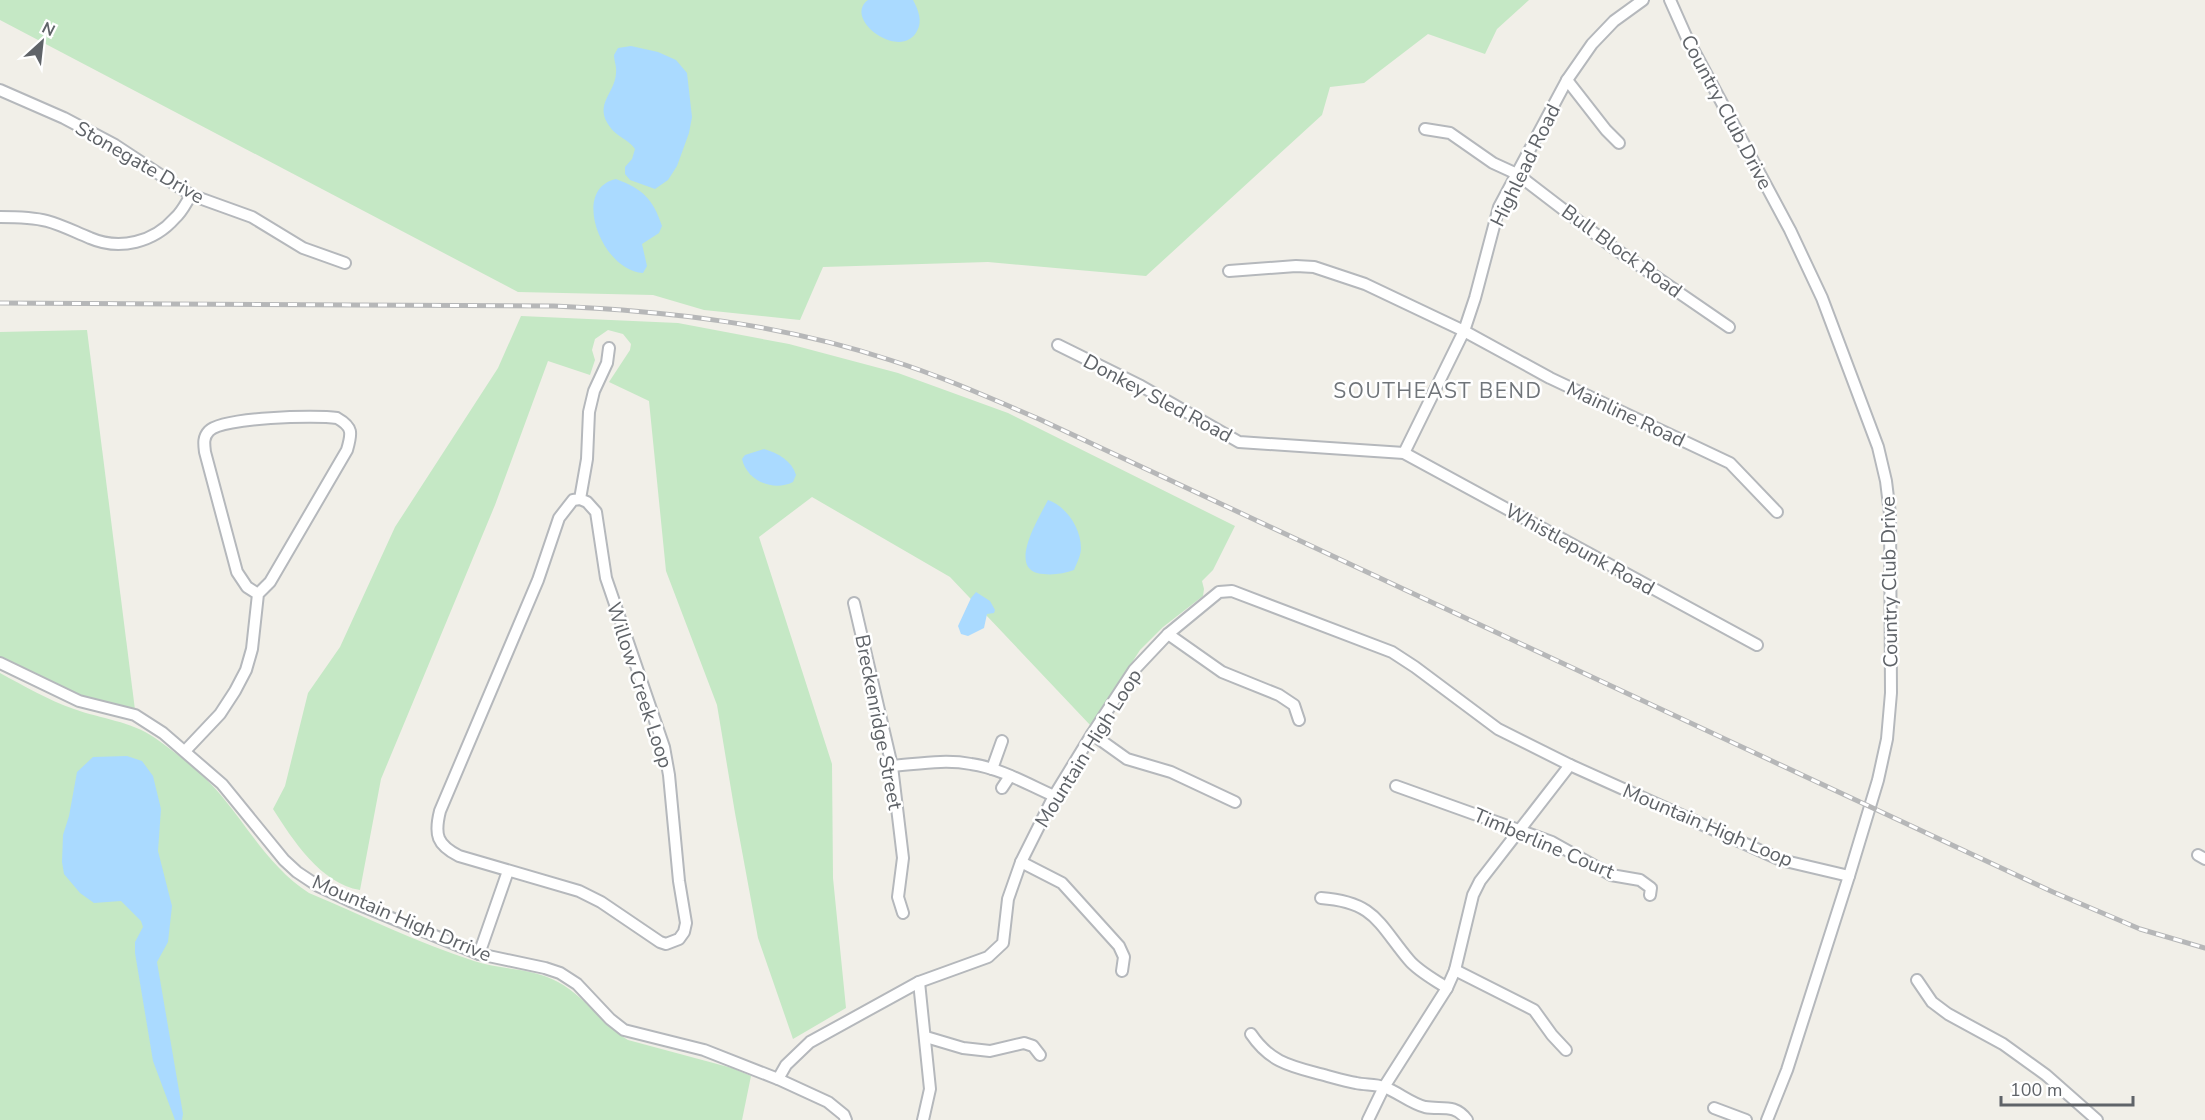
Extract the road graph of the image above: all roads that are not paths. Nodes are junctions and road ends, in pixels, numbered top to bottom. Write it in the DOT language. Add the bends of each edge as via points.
graph roads {
  1 [pos="1643,0"];
  2 [pos="1670,0"];
  3 [pos="1567,80"];
  4 [pos="0,90"];
  5 [pos="1425,129"];
  6 [pos="1619,143"];
  7 [pos="1517,174"];
  8 [pos="191,195"];
  9 [pos="0,217"];
  10 [pos="345,263"];
  11 [pos="1229,271"];
  12 [pos="1729,327"];
  13 [pos="1464,331"];
  14 [pos="1058,345"];
  15 [pos="609,348"];
  16 [pos="1404,453"];
  17 [pos="580,499"];
  18 [pos="1777,512"];
  19 [pos="258,594"];
  20 [pos="854,603"];
  21 [pos="1168,634"];
  22 [pos="1757,645"];
  23 [pos="0,663"];
  24 [pos="1299,720"];
  25 [pos="1092,734"];
  26 [pos="1002,741"];
  27 [pos="185,751"];
  28 [pos="1570,765"];
  29 [pos="892,766"];
  30 [pos="992,769"];
  31 [pos="1010,776"];
  32 [pos="1396,786"];
  33 [pos="1002,788"];
  34 [pos="1054,796"];
  35 [pos="1235,802"];
  36 [pos="1518,829"];
  37 [pos="1021,862"];
  38 [pos="508,870"];
  39 [pos="1849,876"];
  40 [pos="1650,895"];
  41 [pos="1321,898"];
  42 [pos="903,913"];
  43 [pos="479,954"];
  44 [pos="1455,970"];
  45 [pos="1122,971"];
  46 [pos="1917,980"];
  47 [pos="919,982"];
  48 [pos="1447,988"];
  49 [pos="1251,1034"];
  50 [pos="926,1036"];
  51 [pos="1566,1050"];
  52 [pos="1040,1055"];
  53 [pos="778,1079"];
  54 [pos="1384,1087"];
  55 [pos="1714,1108"];
  56 [pos="846,1120"];
  57 [pos="923,1120"];
  58 [pos="1368,1120"];
  59 [pos="1467,1120"];
  60 [pos="1746,1120"];
  61 [pos="1767,1120"];
  62 [pos="2097,1120"];
  1 -- 3 [label="street, Highlead Road" via="1614,21 1592,44"];
  2 -- 39 [label="street, Country Club Drive" via="1822,298 1878,447 1886,481 1891,601 1887,739"];
  3 -- 6 [label="street"];
  3 -- 7 [label="street, Highlead Road"];
  4 -- 8 [label="street, Stonegate Drive" via="116,145"];
  5 -- 7 [label="street, Bull Block Road" via="1450,132 1493,163"];
  7 -- 12 [label="street, Bull Block Road" via="1611,246"];
  7 -- 13 [label="street, Highlead Road" via="1499,207"];
  8 -- 9 [label="street" via="164,230 129,244 91,239 45,220"];
  8 -- 10 [label="street, Stonegate Drive" via="252,217 303,248"];
  11 -- 13 [label="street, Mainline Road" via="1314,267 1365,284"];
  13 -- 16 [label="street, Highlead Road"];
  13 -- 18 [label="street, Mainline Road" via="1550,378 1730,462"];
  14 -- 16 [label="street, Donkey Sled Road" via="1141,386 1239,442"];
  15 -- 17 [label="street" via="588,412 587,459"];
  16 -- 22 [label="street, Whistlepunk Road"];
  17 -- 38 [label="street, Willow Creek Loop" via="573,501 559,518 538,580 438,819 439,841 445,849"];
  17 -- 38 [label="street, Willow Creek Loop" via="596,512 606,578 664,747 684,932 673,943 660,942 579,891"];
  19 -- 19 [label="street" via="270,582 347,450 350,430 337,418 222,423 205,438 205,452 237,572 247,587"];
  19 -- 27 [label="street" via="246,670 220,714"];
  20 -- 29 [label="street, Breckenridge Street"];
  21 -- 24 [label="street" via="1222,672 1279,695 1294,705"];
  21 -- 25 [label="street, Mountain High Loop" via="1134,670"];
  21 -- 28 [label="street, Mountain High Loop" via="1219,592 1232,591 1392,652 1498,729"];
  23 -- 27 [label="street, Mountain High Drrive" via="79,701 135,715"];
  25 -- 34 [label="street, Mountain High Loop"];
  25 -- 35 [label="street" via="1127,759 1171,772"];
  26 -- 30 [label="street"];
  27 -- 43 [label="street, Mountain High Drrive" via="222,784 297,872 350,901"];
  28 -- 36 [label="street"];
  28 -- 39 [label="street, Mountain High Loop" via="1781,860"];
  29 -- 30 [label="street" via="942,761"];
  29 -- 42 [label="street, Breckenridge Street" via="903,858 898,897"];
  30 -- 31 [label="street"];
  31 -- 33 [label="street"];
  31 -- 34 [label="street"];
  32 -- 36 [label="street, Timberline Court"];
  34 -- 37 [label="street, Mountain High Loop"];
  36 -- 40 [label="street, Timberline Court" via="1552,842 1611,875 1640,880 1650,888"];
  36 -- 44 [label="street" via="1480,880"];
  37 -- 45 [label="street" via="1062,883 1119,946 1124,957"];
  37 -- 47 [label="street, Mountain High Loop" via="1008,898 1002,943 988,957"];
  38 -- 43 [label="street"];
  39 -- 61 [label="street, Country Club Drive" via="1787,1070"];
  41 -- 48 [label="street" via="1343,900 1367,910 1410,962"];
  43 -- 53 [label="street, Mountain High Drrive" via="561,974 577,984 624,1030 704,1050"];
  44 -- 48 [label="street"];
  44 -- 51 [label="street" via="1534,1010"];
  46 -- 62 [label="street" via="1932,1002 2003,1044"];
  47 -- 50 [label="street"];
  47 -- 53 [label="street, Mountain High Loop" via="810,1042 786,1065"];
  48 -- 54 [label="street"];
  49 -- 54 [label="street" via="1271,1056 1286,1065"];
  50 -- 52 [label="street" via="963,1048 990,1051 1024,1044 1033,1046"];
  50 -- 57 [label="street" via="930,1089"];
  53 -- 56 [label="street" via="828,1102"];
  54 -- 58 [label="street"];
  54 -- 59 [label="street" via="1427,1107 1445,1107"];
  55 -- 60 [label="street"];
}
